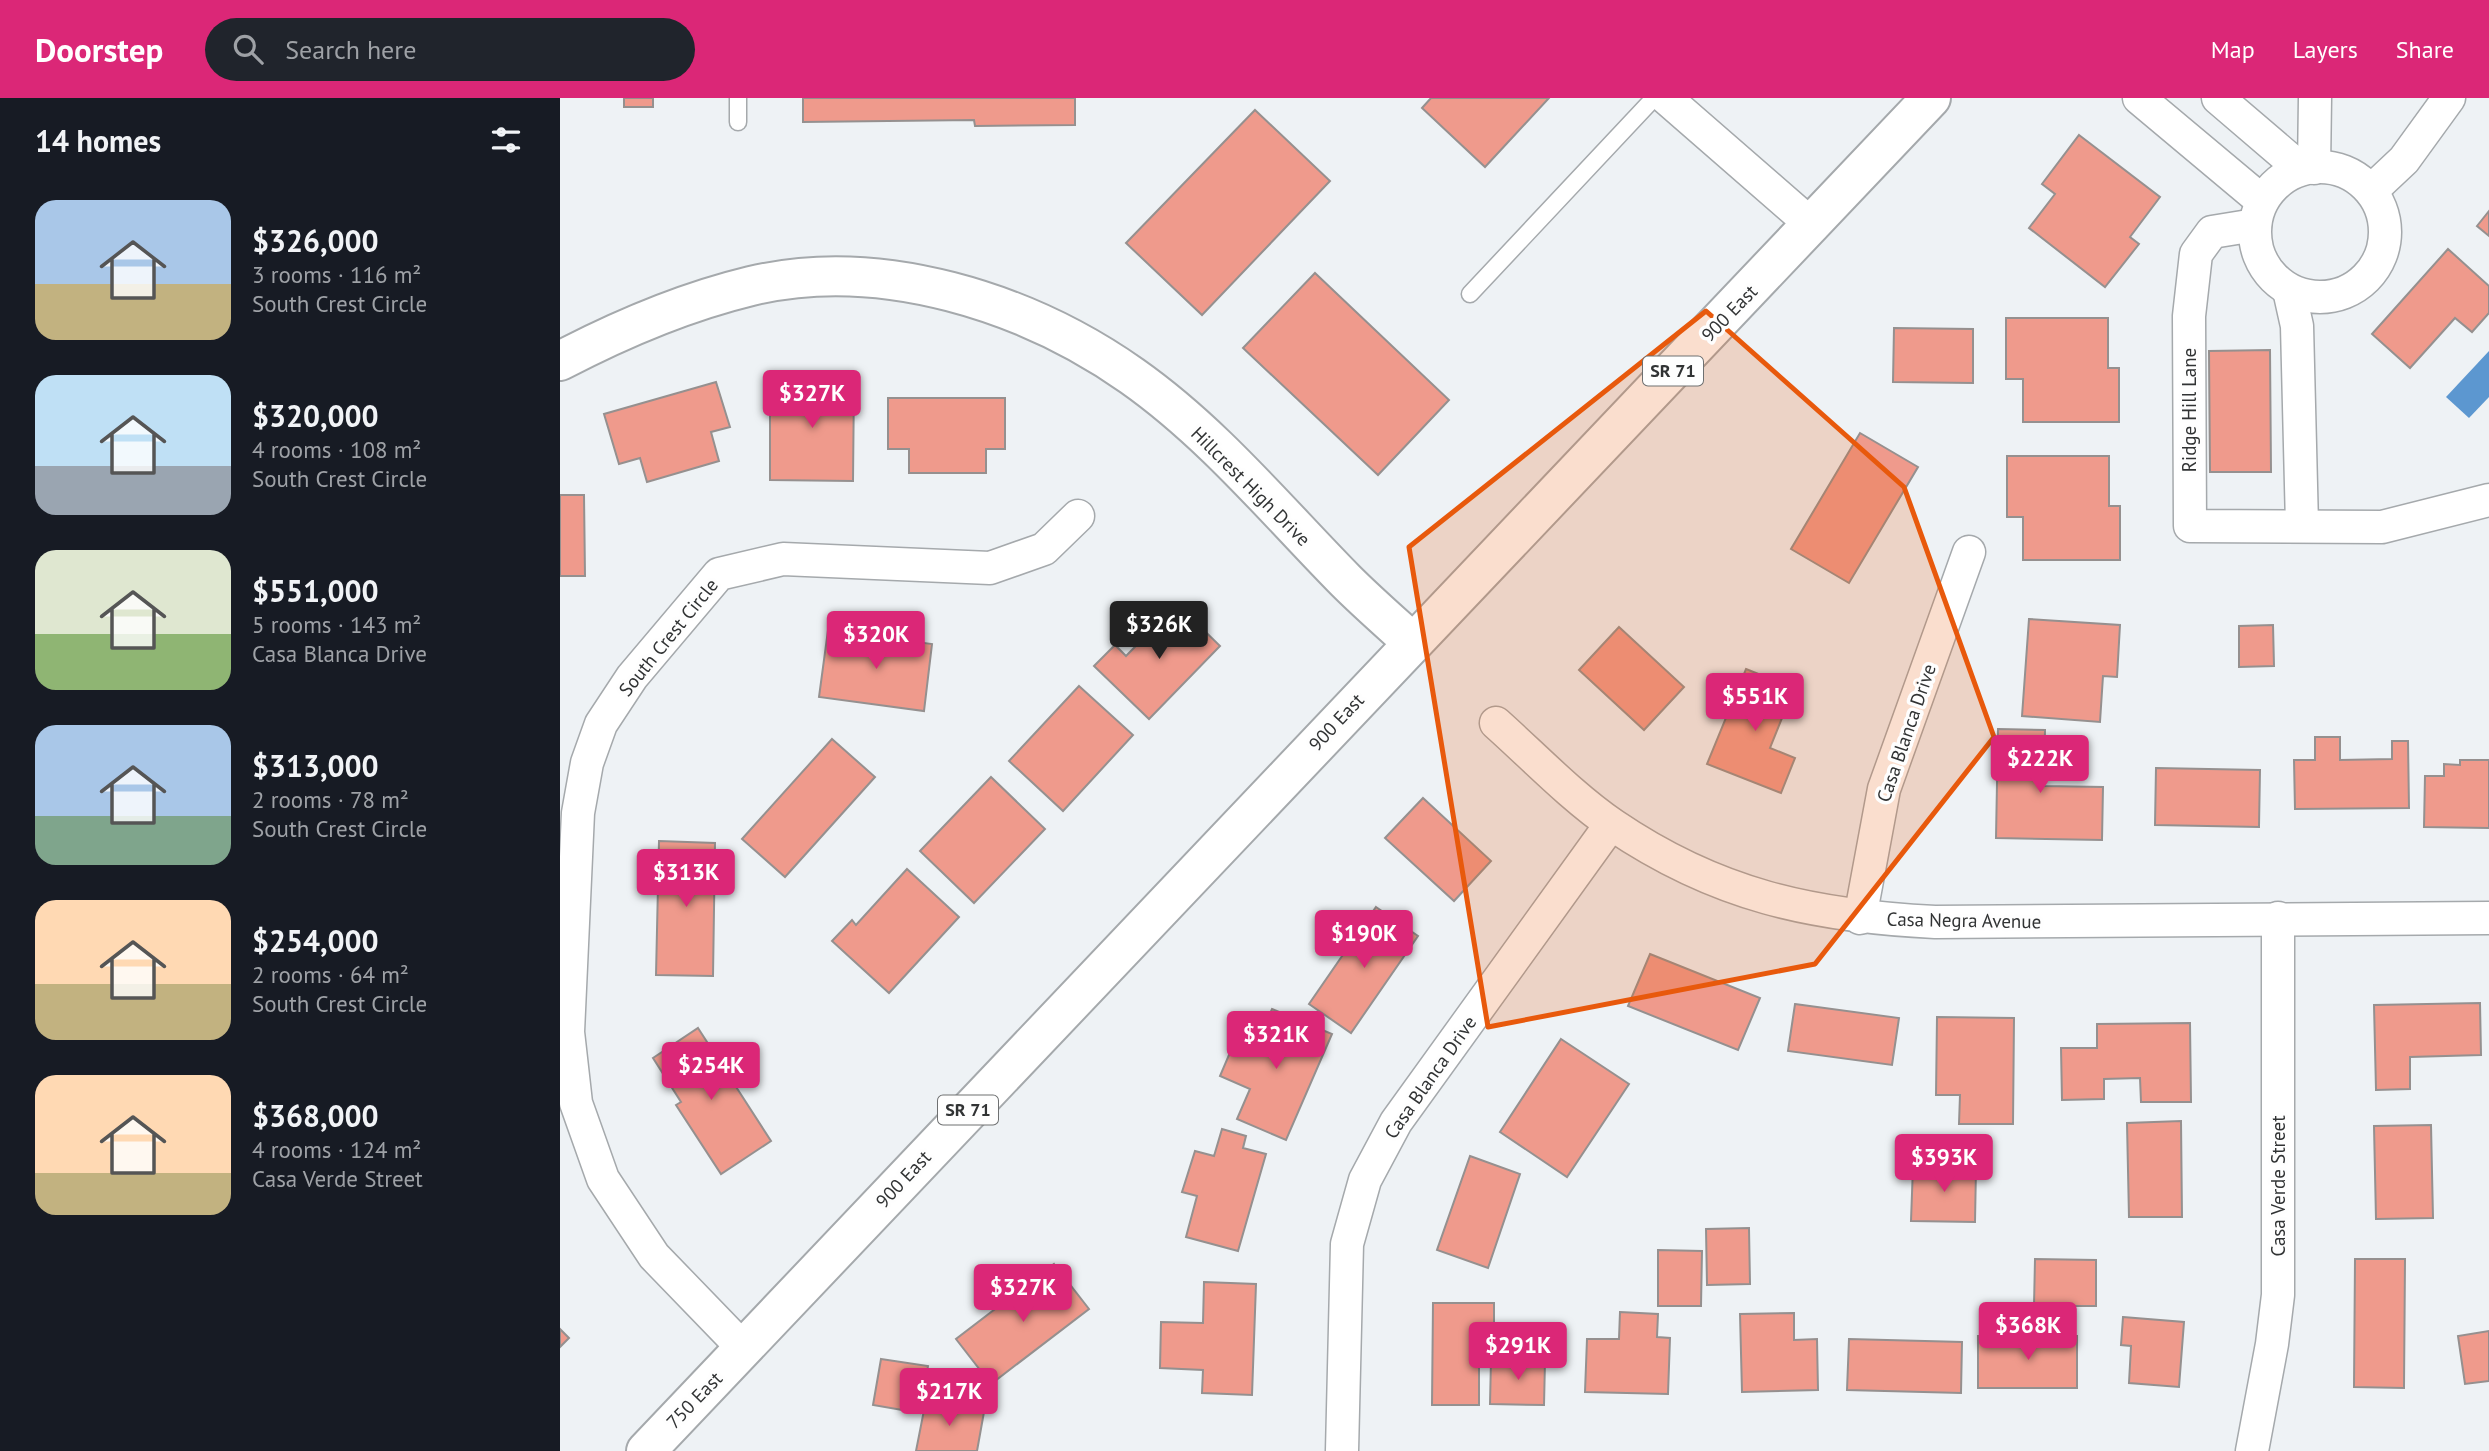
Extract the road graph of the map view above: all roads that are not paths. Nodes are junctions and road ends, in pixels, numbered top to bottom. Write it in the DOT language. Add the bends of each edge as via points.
graph roads {
  1 [pos="738,98"];
  2 [pos="1654,98"];
  3 [pos="1666,98"];
  4 [pos="1931,98"];
  5 [pos="2138,98"];
  6 [pos="2218,98"];
  7 [pos="2315,98"];
  8 [pos="2449,98"];
  9 [pos="738,122"];
  10 [pos="2308,168"];
  11 [pos="2371,191"];
  12 [pos="2258,213"];
  13 [pos="1813,226"];
  14 [pos="2289,290"];
  15 [pos="1470,294"];
  16 [pos="560,361"];
  17 [pos="2489,500"];
  18 [pos="1078,516"];
  19 [pos="2302,525"];
  20 [pos="1969,552"];
  21 [pos="1412,642"];
  22 [pos="1496,723"];
  23 [pos="1611,824"];
  24 [pos="1860,918"];
  25 [pos="2278,918"];
  26 [pos="2489,918"];
  27 [pos="743,1348"];
  28 [pos="646,1451"];
  29 [pos="1342,1451"];
  30 [pos="2252,1451"];
  1 -- 9 [label="lane"];
  2 -- 15 [label="lane"];
  3 -- 13 [label="street"];
  4 -- 13 [label="main road, 900 East / SR 71"];
  5 -- 12 [label="street"];
  6 -- 10 [label="street"];
  7 -- 10 [label="street"];
  8 -- 11 [label="street" via="2404,160"];
  10 -- 11 [label="street" via="2327,167 2351,174"];
  10 -- 12 [label="street" via="2278,181"];
  11 -- 14 [label="street" via="2383,214 2386,239 2378,263 2362,283 2339,295 2313,297"];
  12 -- 14 [label="street" via="2257,251 2269,273"];
  12 -- 19 [label="street, Ridge Hill Lane" via="2212,232 2196,254 2189,316 2190,526"];
  13 -- 21 [label="main road, 900 East / SR 71"];
  14 -- 19 [label="street" via="2297,326"];
  16 -- 21 [label="main road, Hillcrest High Drive" via="662,313 753,286 826,277 867,279 980,299 1057,332 1132,376 1222,452 1348,583"];
  17 -- 19 [label="street, Ridge Hill Lane" via="2382,527"];
  18 -- 27 [label="street, South Crest Circle" via="1044,549 990,568 783,559 719,574 632,677 601,724 587,763 578,813 568,1032 576,1103 603,1179 647,1245"];
  20 -- 24 [label="street, Casa Blanca Drive" via="1884,789"];
  21 -- 27 [label="main road, 900 East / SR 71"];
  22 -- 23 [label="street, Casa Negra Avenue"];
  23 -- 24 [label="street, Casa Negra Avenue" via="1716,881 1776,902"];
  23 -- 29 [label="street, Casa Blanca Drive" via="1396,1122 1364,1180 1347,1244"];
  24 -- 25 [label="street, Casa Negra Avenue" via="1935,922"];
  25 -- 26 [label="street, Casa Negra Avenue"];
  25 -- 30 [label="street, Casa Verde Street" via="2278,1295"];
  27 -- 28 [label="main road, 750 East / SR 71"];
}
